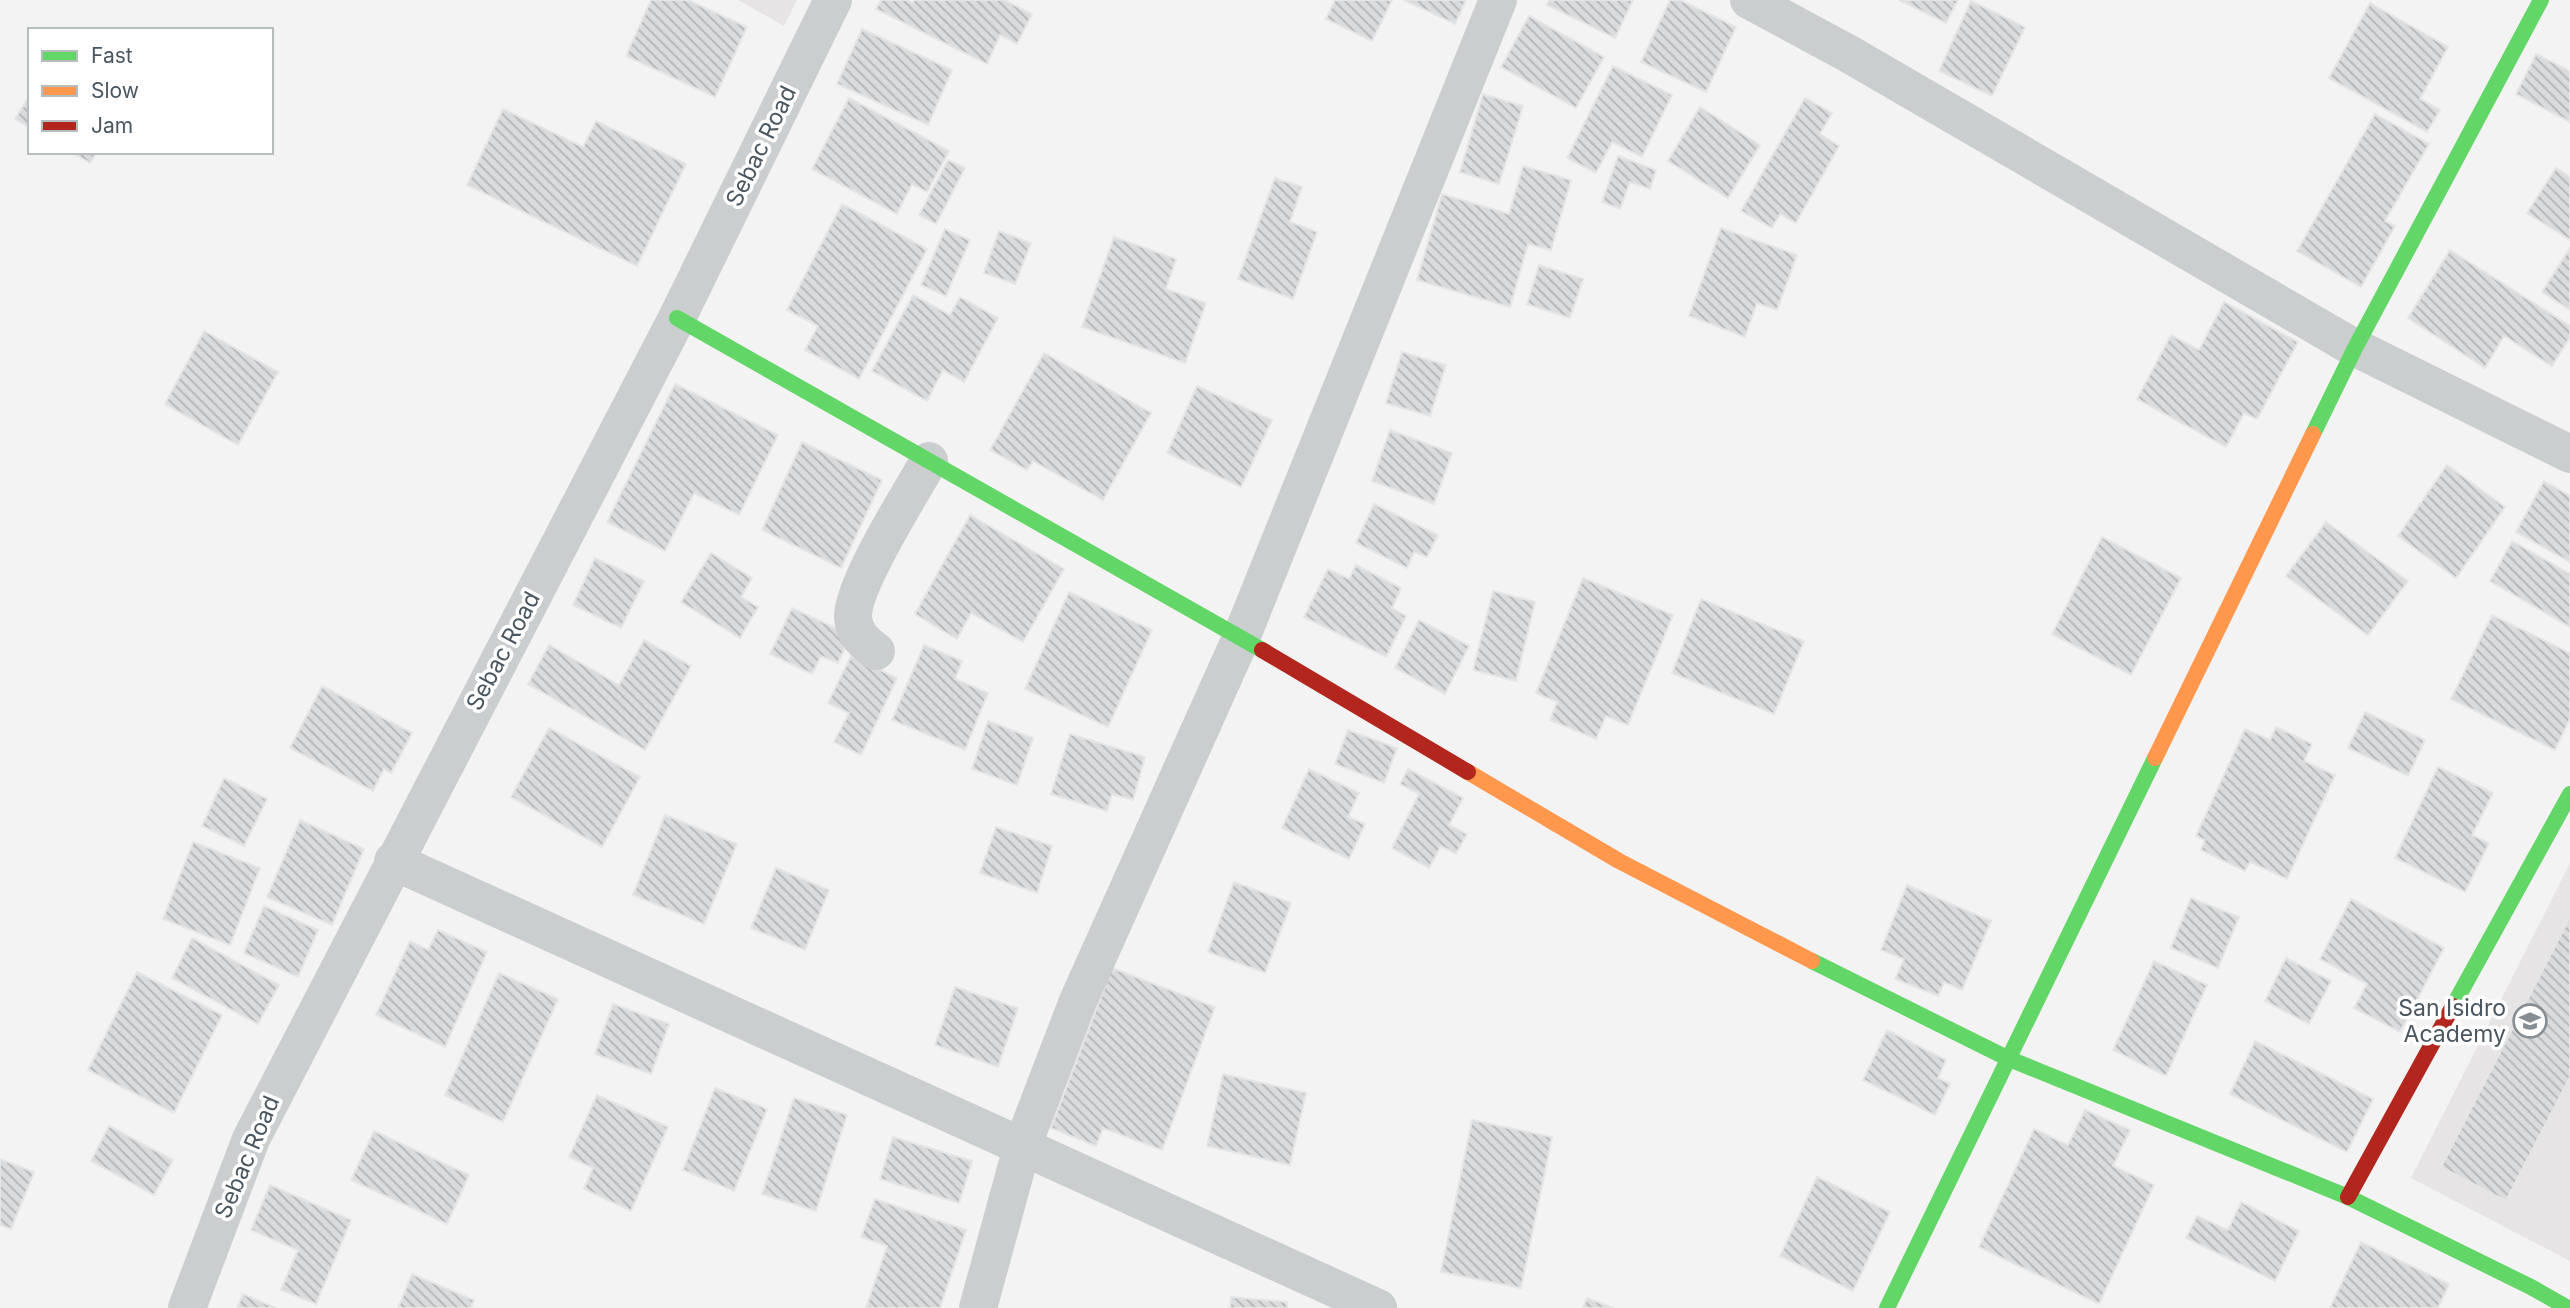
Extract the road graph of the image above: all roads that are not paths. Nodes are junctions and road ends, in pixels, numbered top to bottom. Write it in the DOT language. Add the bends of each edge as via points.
graph roads {
  1 [pos="832,0"];
  2 [pos="1498,0"];
  3 [pos="1749,0"];
  4 [pos="2541,0"];
  5 [pos="677,318"];
  6 [pos="2355,348"];
  7 [pos="2570,454"];
  8 [pos="929,461"];
  9 [pos="1241,638"];
  10 [pos="876,651"];
  11 [pos="2570,794"];
  12 [pos="393,861"];
  13 [pos="2007,1058"];
  14 [pos="1022,1147"];
  15 [pos="2348,1196"];
  16 [pos="187,1308"];
  17 [pos="978,1308"];
  18 [pos="1378,1308"];
  19 [pos="1887,1308"];
  20 [pos="2568,1308"];
  1 -- 5 [label="street, Sebac Road"];
  2 -- 9 [label="street"];
  3 -- 6 [label="street"];
  4 -- 6 [label="street"];
  5 -- 8 [label="street"];
  5 -- 12 [label="street, Sebac Road"];
  6 -- 7 [label="street"];
  6 -- 13 [label="street"];
  8 -- 9 [label="street"];
  8 -- 10 [label="street" via="858,591 855,630"];
  9 -- 13 [label="street" via="1619,862"];
  9 -- 14 [label="street" via="1078,1001"];
  11 -- 15 [label="street"];
  12 -- 14 [label="street"];
  12 -- 16 [label="street, Sebac Road" via="251,1139"];
  13 -- 15 [label="street"];
  13 -- 19 [label="street"];
  14 -- 17 [label="street"];
  14 -- 18 [label="street"];
  15 -- 20 [label="street"];
}
